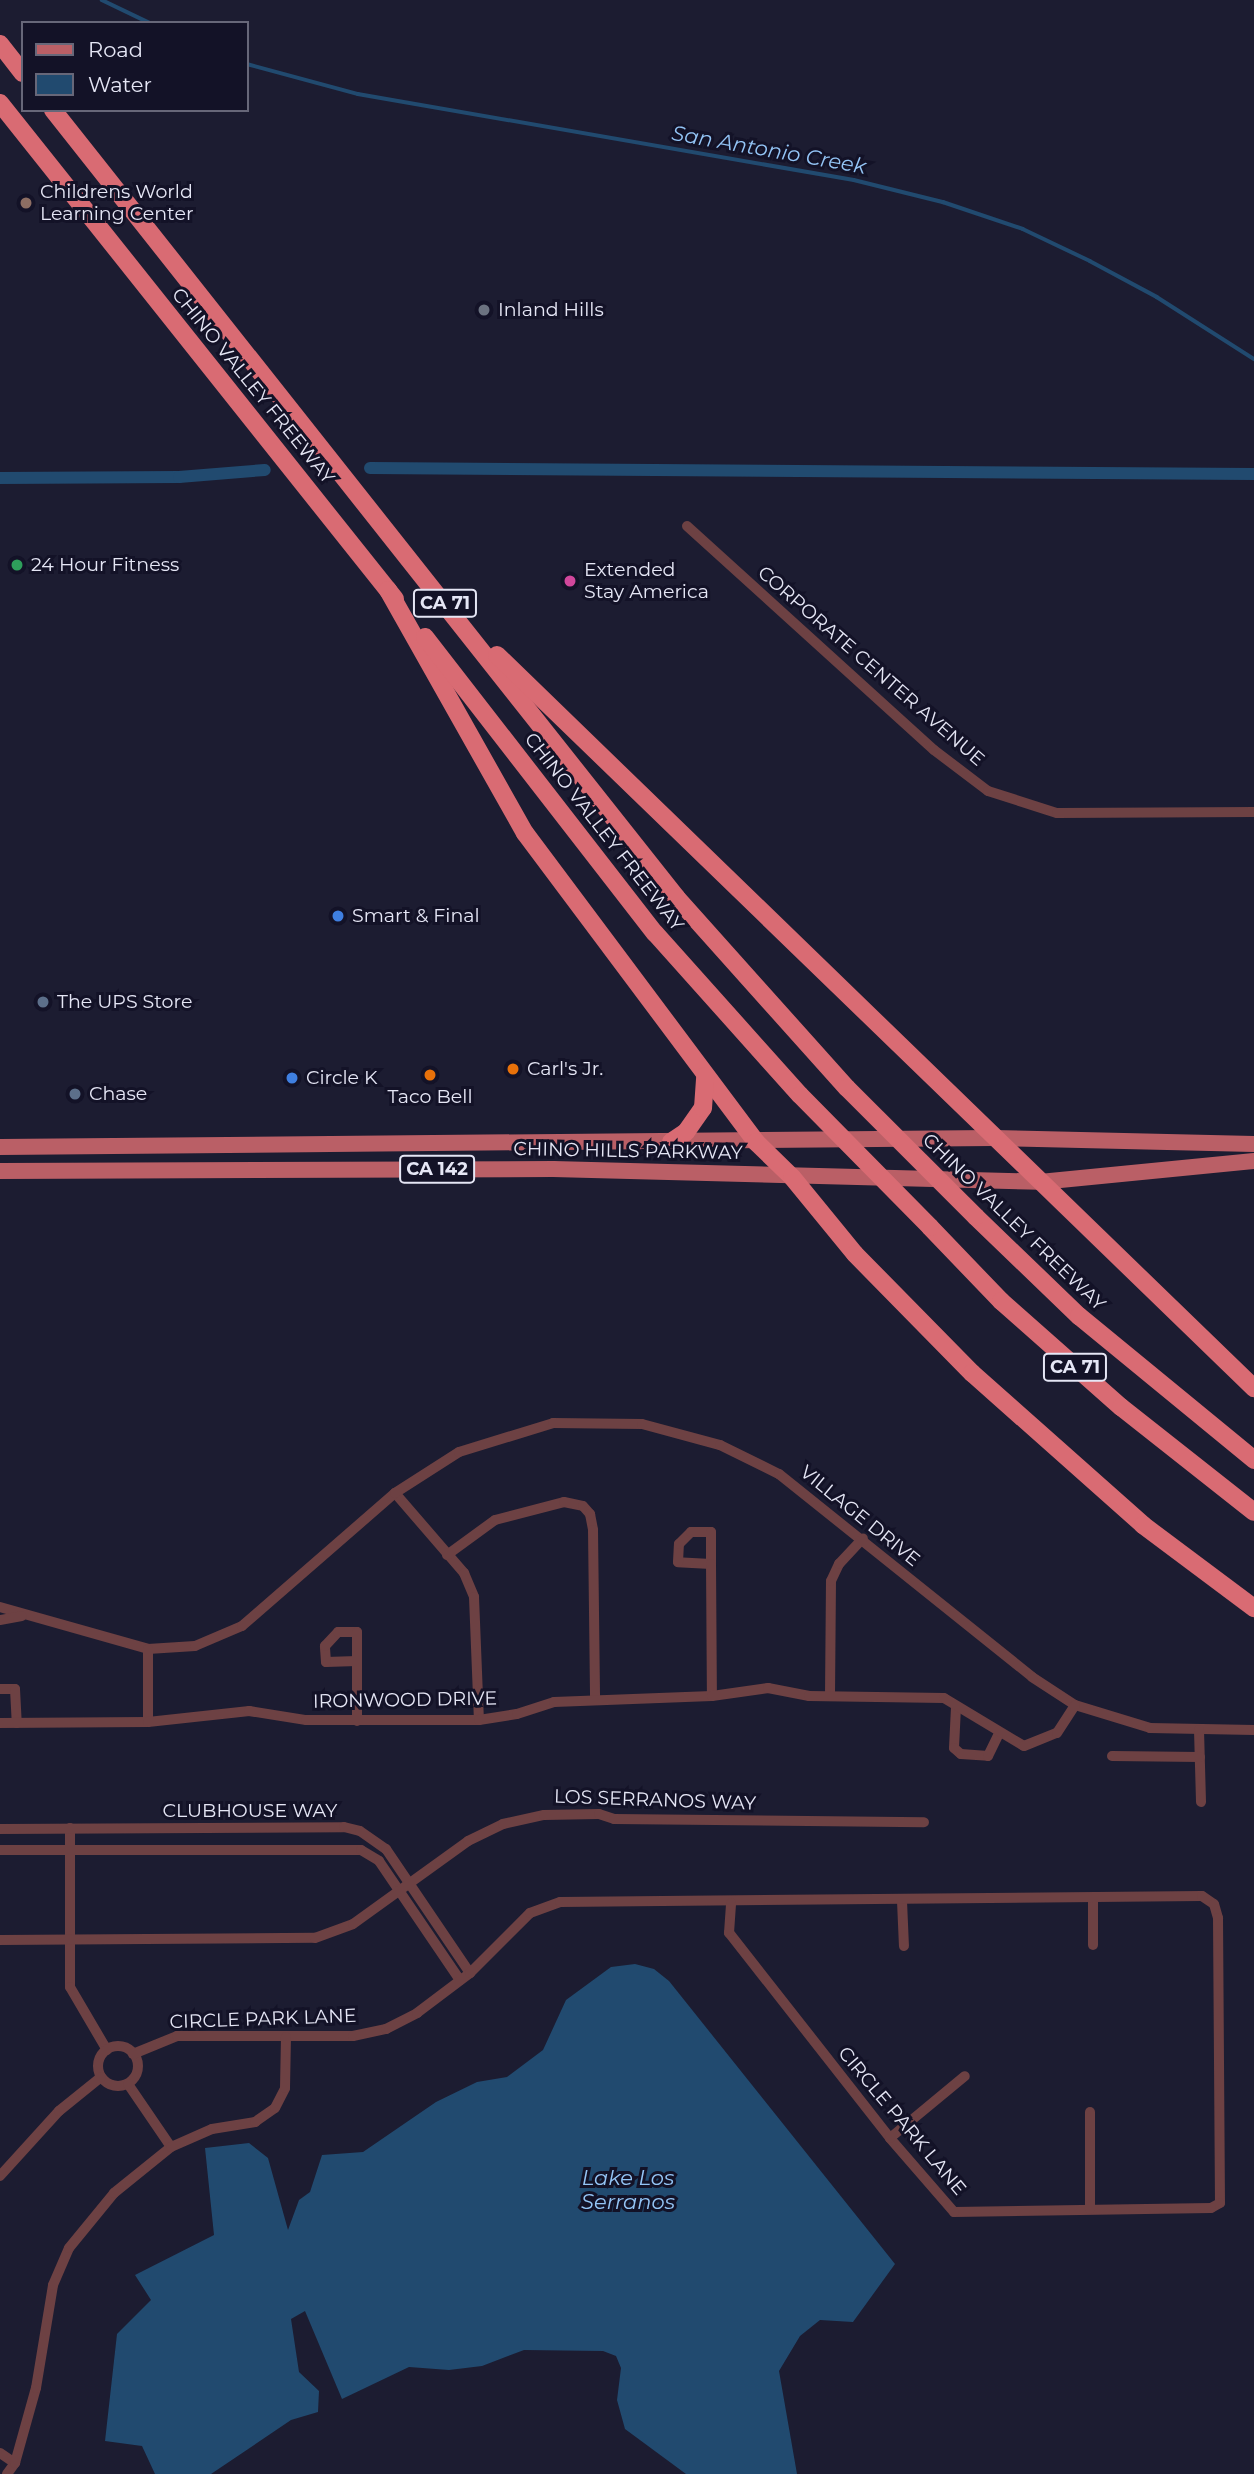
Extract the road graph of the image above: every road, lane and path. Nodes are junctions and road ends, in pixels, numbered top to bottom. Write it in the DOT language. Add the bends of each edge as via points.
graph roads {
  1 [pos="0,44"];
  2 [pos="21,70"];
  3 [pos="0,103"];
  4 [pos="55,112"];
  5 [pos="687,526"];
  6 [pos="388,590"];
  7 [pos="448,607"];
  8 [pos="1254,812"];
  9 [pos="705,1076"];
  10 [pos="993,1138"];
  11 [pos="671,1142"];
  12 [pos="756,1142"];
  13 [pos="1254,1144"];
  14 [pos="0,1147"];
  15 [pos="1254,1161"];
  16 [pos="0,1171"];
  17 [pos="792,1177"];
  18 [pos="1040,1182"];
  19 [pos="1254,1388"];
  20 [pos="1254,1460"];
  21 [pos="395,1493"];
  22 [pos="1254,1512"];
  23 [pos="863,1538"];
  24 [pos="447,1555"];
  25 [pos="711,1564"];
  26 [pos="0,1607"];
  27 [pos="1254,1608"];
  28 [pos="22,1616"];
  29 [pos="0,1620"];
  30 [pos="148,1648"];
  31 [pos="357,1661"];
  32 [pos="0,1689"];
  33 [pos="830,1695"];
  34 [pos="712,1696"];
  35 [pos="595,1699"];
  36 [pos="1075,1705"];
  37 [pos="956,1707"];
  38 [pos="479,1720"];
  39 [pos="357,1721"];
  40 [pos="148,1722"];
  41 [pos="0,1723"];
  42 [pos="17,1723"];
  43 [pos="1199,1730"];
  44 [pos="1254,1730"];
  45 [pos="999,1733"];
  46 [pos="1112,1756"];
  47 [pos="1200,1757"];
  48 [pos="1201,1802"];
  49 [pos="924,1822"];
  50 [pos="70,1828"];
  51 [pos="0,1829"];
  52 [pos="0,1850"];
  53 [pos="70,1850"];
  54 [pos="411,1883"];
  55 [pos="399,1891"];
  56 [pos="1093,1899"];
  57 [pos="902,1901"];
  58 [pos="732,1903"];
  59 [pos="0,1940"];
  60 [pos="68,1941"];
  61 [pos="1094,1945"];
  62 [pos="904,1946"];
  63 [pos="470,1973"];
  64 [pos="460,1980"];
  65 [pos="286,2037"];
  66 [pos="107,2050"];
  67 [pos="133,2054"];
  68 [pos="965,2076"];
  69 [pos="101,2077"];
  70 [pos="128,2084"];
  71 [pos="1090,2112"];
  72 [pos="890,2138"];
  73 [pos="171,2147"];
  74 [pos="0,2176"];
  75 [pos="1090,2209"];
  76 [pos="0,2454"];
  77 [pos="15,2463"];
  78 [pos="7,2474"];
  1 -- 2 [label="highway"];
  3 -- 6 [label="highway, CHINO VALLEY FREEWAY / CA 71"];
  4 -- 7 [label="highway, CHINO VALLEY FREEWAY / CA 71"];
  5 -- 8 [label="street, CORPORATE CENTER AVENUE" via="934,750 988,791 1057,813"];
  6 -- 9 [label="highway" via="525,833"];
  6 -- 22 [label="highway, CHINO VALLEY FREEWAY / CA 71, bridge" via="655,933 800,1095 1011,1310 1121,1407"];
  7 -- 10 [label="highway"];
  7 -- 20 [label="highway, CHINO VALLEY FREEWAY / CA 71, bridge" via="676,897 848,1088 1079,1316"];
  9 -- 11 [label="highway" via="703,1108 686,1132"];
  9 -- 12 [label="highway"];
  10 -- 12 [label="main road, CHINO HILLS PARKWAY / CA 142"];
  10 -- 13 [label="main road, CHINO HILLS PARKWAY"];
  10 -- 18 [label="highway"];
  11 -- 12 [label="main road, CHINO HILLS PARKWAY / CA 142"];
  11 -- 14 [label="main road, CHINO HILLS PARKWAY / CA 142"];
  12 -- 17 [label="highway"];
  15 -- 18 [label="main road, CHINO HILLS PARKWAY"];
  16 -- 17 [label="main road, CHINO HILLS PARKWAY / CA 142" via="553,1169"];
  17 -- 18 [label="main road, CHINO HILLS PARKWAY / CA 142"];
  17 -- 27 [label="highway" via="855,1254 972,1373 1143,1525"];
  18 -- 19 [label="highway"];
  21 -- 23 [label="street, VILLAGE DRIVE" via="459,1452 532,1429 596,1422 642,1424 720,1445 779,1474"];
  21 -- 24 [label="street"];
  21 -- 30 [label="street, VILLAGE DRIVE" via="242,1626 195,1646"];
  23 -- 33 [label="street" via="839,1564 831,1581"];
  23 -- 36 [label="street, VILLAGE DRIVE" via="1032,1677"];
  24 -- 35 [label="street" via="495,1520 564,1502 583,1506 593,1530"];
  24 -- 38 [label="street" via="464,1573 474,1597"];
  25 -- 34 [label="street"];
  26 -- 28 [label="street, VILLAGE DRIVE"];
  28 -- 29 [label="street, VILLAGE DRIVE"];
  28 -- 30 [label="street, VILLAGE DRIVE"];
  30 -- 40 [label="street"];
  31 -- 39 [label="street"];
  32 -- 42 [label="street" via="15,1689"];
  33 -- 34 [label="street, IRONWOOD DRIVE" via="768,1688"];
  33 -- 37 [label="street, IRONWOOD DRIVE" via="944,1698"];
  34 -- 35 [label="street, IRONWOOD DRIVE"];
  35 -- 38 [label="street, IRONWOOD DRIVE" via="554,1702"];
  36 -- 43 [label="street, VILLAGE DRIVE" via="1150,1728"];
  36 -- 45 [label="street, IRONWOOD DRIVE" via="1057,1733 1024,1746"];
  37 -- 45 [label="street, IRONWOOD DRIVE"];
  37 -- 45 [label="street" via="954,1748 961,1754 988,1756 998,1744"];
  38 -- 39 [label="street, IRONWOOD DRIVE"];
  39 -- 40 [label="street, IRONWOOD DRIVE" via="306,1720 249,1711"];
  40 -- 42 [label="street, IRONWOOD DRIVE"];
  41 -- 42 [label="street, IRONWOOD DRIVE"];
  43 -- 44 [label="street, VILLAGE DRIVE"];
  43 -- 47 [label="street"];
  46 -- 47 [label="street"];
  47 -- 48 [label="street"];
  49 -- 54 [label="street, LOS SERRANOS WAY" via="544,1815 485,1832"];
  50 -- 51 [label="street, CLUBHOUSE WAY"];
  50 -- 53 [label="street"];
  50 -- 54 [label="street, CLUBHOUSE WAY" via="344,1827 379,1843"];
  52 -- 53 [label="street, CLUBHOUSE WAY"];
  53 -- 55 [label="street, CLUBHOUSE WAY" via="353,1849 374,1856"];
  53 -- 60 [label="street"];
  54 -- 55 [label="street, LOS SERRANOS WAY"];
  54 -- 63 [label="street, CLUBHOUSE WAY"];
  55 -- 60 [label="street, LOS SERRANOS WAY" via="353,1924 315,1938"];
  55 -- 64 [label="street, CLUBHOUSE WAY"];
  56 -- 57 [label="street, CIRCLE PARK LANE"];
  56 -- 61 [label="street"];
  56 -- 75 [label="street, CIRCLE PARK LANE" via="1202,1896 1214,1903 1218,1919 1220,2203 1211,2208"];
  57 -- 58 [label="street, CIRCLE PARK LANE"];
  57 -- 62 [label="street"];
  58 -- 63 [label="street, CIRCLE PARK LANE" via="545,1905 530,1913"];
  58 -- 72 [label="street, CIRCLE PARK LANE" via="729,1933"];
  59 -- 60 [label="street, LOS SERRANOS WAY"];
  60 -- 66 [label="street" via="70,1987"];
  63 -- 64 [label="street, CIRCLE PARK LANE"];
  64 -- 65 [label="street, CIRCLE PARK LANE" via="386,2029 353,2036"];
  65 -- 67 [label="street, CIRCLE PARK LANE" via="177,2036"];
  65 -- 73 [label="street" via="285,2088 275,2108 255,2122 212,2129"];
  66 -- 67 [label="street" via="124,2047"];
  66 -- 69 [label="street" via="98,2062"];
  67 -- 70 [label="street" via="137,2070"];
  68 -- 72 [label="street"];
  69 -- 70 [label="street" via="113,2086"];
  69 -- 74 [label="street" via="59,2111"];
  70 -- 73 [label="street"];
  71 -- 75 [label="street"];
  72 -- 75 [label="street, CIRCLE PARK LANE" via="954,2212"];
  73 -- 77 [label="street" via="114,2193 62,2263"];
  76 -- 77 [label="street"];
  77 -- 78 [label="street"];
}
